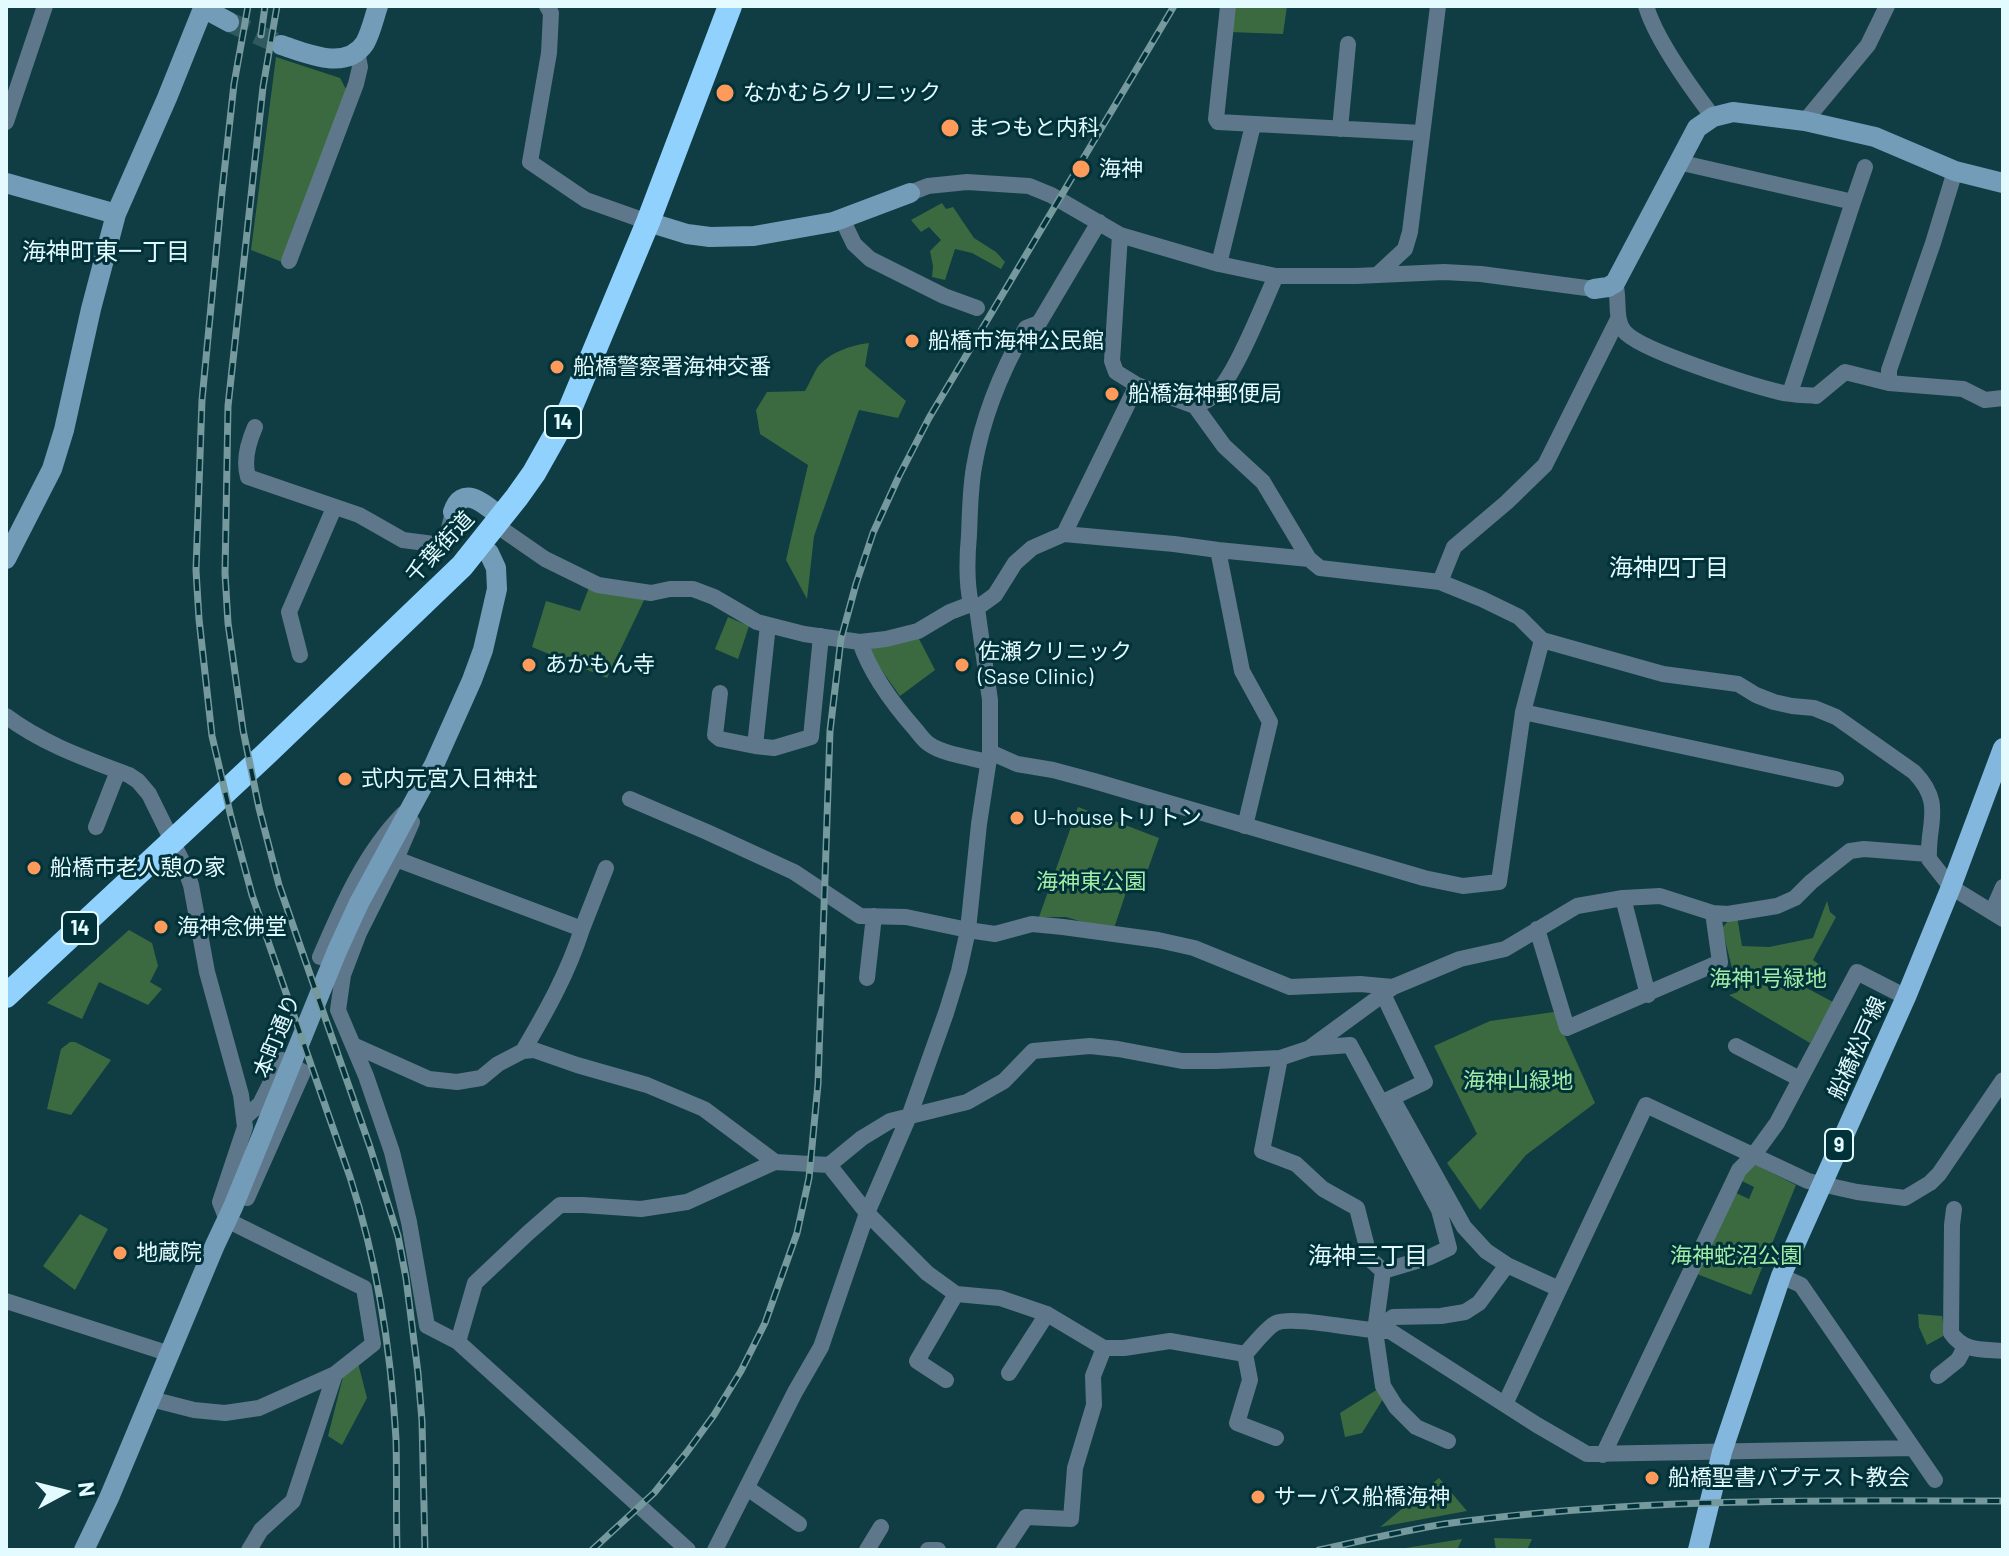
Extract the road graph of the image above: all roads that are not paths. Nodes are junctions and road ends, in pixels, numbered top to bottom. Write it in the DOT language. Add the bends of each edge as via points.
graph roads {
  1 [pos="45,6"];
  2 [pos="378,6"];
  3 [pos="547,6"];
  4 [pos="730,6"];
  5 [pos="1228,6"];
  6 [pos="1438,6"];
  7 [pos="1646,6"];
  8 [pos="1887,6"];
  9 [pos="203,7"];
  10 [pos="229,22"];
  11 [pos="1348,44"];
  12 [pos="281,45"];
  13 [pos="357,51"];
  14 [pos="1713,117"];
  15 [pos="1805,121"];
  16 [pos="6,122"];
  17 [pos="1253,125"];
  18 [pos="1340,129"];
  19 [pos="1422,133"];
  20 [pos="1678,162"];
  21 [pos="1865,167"];
  22 [pos="1955,171"];
  23 [pos="6,183"];
  24 [pos="2003,183"];
  25 [pos="910,193"];
  26 [pos="1853,202"];
  27 [pos="116,214"];
  28 [pos="842,219"];
  29 [pos="648,222"];
  30 [pos="1099,222"];
  31 [pos="1120,235"];
  32 [pos="289,261"];
  33 [pos="1219,264"];
  34 [pos="1377,275"];
  35 [pos="1276,276"];
  36 [pos="1615,283"];
  37 [pos="1594,289"];
  38 [pos="977,308"];
  39 [pos="1618,319"];
  40 [pos="1889,383"];
  41 [pos="1137,385"];
  42 [pos="1790,393"];
  43 [pos="2003,398"];
  44 [pos="1195,406"];
  45 [pos="255,427"];
  46 [pos="334,508"];
  47 [pos="453,512"];
  48 [pos="499,521"];
  49 [pos="1064,534"];
  50 [pos="480,545"];
  51 [pos="1218,550"];
  52 [pos="6,559"];
  53 [pos="1309,559"];
  54 [pos="1440,582"];
  55 [pos="974,606"];
  56 [pos="768,625"];
  57 [pos="821,636"];
  58 [pos="1542,640"];
  59 [pos="860,642"];
  60 [pos="300,655"];
  61 [pos="720,693"];
  62 [pos="1523,712"];
  63 [pos="6,716"];
  64 [pos="755,746"];
  65 [pos="2003,748"];
  66 [pos="989,757"];
  67 [pos="118,771"];
  68 [pos="1836,779"];
  69 [pos="424,783"];
  70 [pos="630,799"];
  71 [pos="412,804"];
  72 [pos="1245,826"];
  73 [pos="96,827"];
  74 [pos="1928,854"];
  75 [pos="390,858"];
  76 [pos="606,868"];
  77 [pos="1951,887"];
  78 [pos="2003,887"];
  79 [pos="1623,898"];
  80 [pos="1713,913"];
  81 [pos="1998,915"];
  82 [pos="874,916"];
  83 [pos="582,929"];
  84 [pos="1537,929"];
  85 [pos="968,930"];
  86 [pos="320,957"];
  87 [pos="867,978"];
  88 [pos="1388,990"];
  89 [pos="1648,995"];
  90 [pos="6,996"];
  91 [pos="1906,997"];
  92 [pos="353,1045"];
  93 [pos="1736,1046"];
  94 [pos="1310,1048"];
  95 [pos="523,1051"];
  96 [pos="1280,1058"];
  97 [pos="1800,1079"];
  98 [pos="2003,1080"];
  99 [pos="1386,1101"];
  100 [pos="910,1114"];
  101 [pos="245,1117"];
  102 [pos="1753,1156"];
  103 [pos="775,1162"];
  104 [pos="829,1165"];
  105 [pos="1821,1184"];
  106 [pos="1954,1209"];
  107 [pos="867,1213"];
  108 [pos="230,1214"];
  109 [pos="1507,1265"];
  110 [pos="1383,1271"];
  111 [pos="1781,1276"];
  112 [pos="1559,1289"];
  113 [pos="956,1294"];
  114 [pos="6,1301"];
  115 [pos="1047,1314"];
  116 [pos="1375,1331"];
  117 [pos="458,1342"];
  118 [pos="1965,1347"];
  119 [pos="1104,1348"];
  120 [pos="2003,1351"];
  121 [pos="170,1354"];
  122 [pos="1245,1354"];
  123 [pos="1009,1373"];
  124 [pos="335,1374"];
  125 [pos="1938,1376"];
  126 [pos="946,1380"];
  127 [pos="151,1399"];
  128 [pos="1505,1404"];
  129 [pos="1276,1438"];
  130 [pos="1448,1441"];
  131 [pos="1913,1448"];
  132 [pos="1722,1452"];
  133 [pos="1603,1455"];
  134 [pos="1935,1480"];
  135 [pos="747,1488"];
  136 [pos="799,1524"];
  137 [pos="881,1527"];
  138 [pos="84,1550"];
  139 [pos="249,1550"];
  140 [pos="688,1550"];
  141 [pos="715,1550"];
  142 [pos="867,1550"];
  143 [pos="928,1550"];
  144 [pos="938,1550"];
  145 [pos="1004,1550"];
  146 [pos="1698,1550"];
  1 -- 16 [label="street"];
  2 -- 13 [label="street"];
  3 -- 29 [label="street" via="549,53 530,162 586,200"];
  4 -- 29 [label="highway, 千葉街道 / 14"];
  5 -- 17 [label="street" via="1216,119"];
  6 -- 19 [label="street"];
  7 -- 14 [label="street"];
  8 -- 15 [label="street" via="1868,45"];
  9 -- 10 [label="street"];
  9 -- 27 [label="street"];
  11 -- 18 [label="street"];
  12 -- 13 [label="street" via="335,59"];
  13 -- 32 [label="street" via="356,84"];
  14 -- 15 [label="street" via="1742,112"];
  14 -- 20 [label="street" via="1697,128"];
  15 -- 22 [label="street" via="1875,137"];
  17 -- 18 [label="street"];
  17 -- 33 [label="street"];
  18 -- 19 [label="street"];
  19 -- 34 [label="street" via="1405,249"];
  20 -- 26 [label="street"];
  20 -- 36 [label="street"];
  21 -- 26 [label="street"];
  22 -- 24 [label="street"];
  22 -- 40 [label="street"];
  23 -- 27 [label="street"];
  25 -- 28 [label="street"];
  25 -- 30 [label="street" via="967,182 1029,186"];
  26 -- 42 [label="street"];
  27 -- 52 [label="street" via="52,469"];
  28 -- 29 [label="street" via="754,236 710,237"];
  28 -- 38 [label="street" via="854,244 870,259"];
  29 -- 48 [label="highway, 千葉街道 / 14" via="570,409"];
  30 -- 31 [label="street"];
  30 -- 55 [label="street" via="1039,323 1026,328 1013,351 982,432 968,549"];
  31 -- 33 [label="street"];
  31 -- 41 [label="street" via="1112,361 1116,372"];
  33 -- 35 [label="street"];
  34 -- 35 [label="street"];
  34 -- 37 [label="street" via="1481,274"];
  35 -- 44 [label="street" via="1230,373 1213,397"];
  36 -- 37 [label="street"];
  36 -- 39 [label="street"];
  39 -- 42 [label="street" via="1624,333 1648,347"];
  39 -- 54 [label="street" via="1545,465 1454,547"];
  40 -- 42 [label="street" via="1845,372 1816,396"];
  40 -- 43 [label="street" via="1963,389 1985,400"];
  41 -- 44 [label="street"];
  41 -- 49 [label="street"];
  44 -- 53 [label="street" via="1224,446 1263,482"];
  45 -- 46 [label="street" via="247,451 248,477"];
  46 -- 47 [label="street" via="359,515 403,540 436,545 446,541"];
  46 -- 60 [label="street" via="289,612"];
  47 -- 48 [label="street" via="456,503 470,497 479,499"];
  48 -- 50 [label="highway, 千葉街道 / 14"];
  48 -- 56 [label="street" via="545,559 598,585 651,593 693,589"];
  49 -- 51 [label="street"];
  49 -- 55 [label="street" via="1032,548 1015,563 995,595"];
  50 -- 69 [label="street, 本町通り" via="496,568 494,607 472,680"];
  50 -- 90 [label="highway, 千葉街道 / 14"];
  51 -- 53 [label="street"];
  51 -- 72 [label="street" via="1242,671 1270,722"];
  53 -- 54 [label="street" via="1320,568"];
  54 -- 58 [label="street" via="1519,617"];
  55 -- 59 [label="street" via="950,612 918,631"];
  55 -- 66 [label="street" via="990,700"];
  56 -- 57 [label="street"];
  56 -- 64 [label="street"];
  57 -- 59 [label="street"];
  57 -- 64 [label="street" via="811,737 774,748"];
  58 -- 62 [label="street"];
  58 -- 74 [label="street" via="1663,674 1738,684 1774,702 1836,717 1923,781 1934,811"];
  59 -- 66 [label="street" via="881,685 930,745 954,754"];
  61 -- 64 [label="street" via="715,735"];
  62 -- 68 [label="street"];
  62 -- 72 [label="street" via="1499,882 1463,886 1424,878"];
  63 -- 67 [label="street" via="65,750"];
  65 -- 77 [label="main road, 船橋松戸線 / 9"];
  66 -- 72 [label="street" via="1094,781"];
  66 -- 85 [label="street"];
  67 -- 73 [label="street"];
  67 -- 101 [label="street" via="144,786 188,876"];
  69 -- 71 [label="street, 本町通り"];
  69 -- 75 [label="street" via="412,824"];
  70 -- 82 [label="street" via="794,872 860,916"];
  71 -- 75 [label="street, 本町通り"];
  71 -- 86 [label="street" via="384,834 345,899"];
  74 -- 77 [label="street"];
  74 -- 80 [label="street" via="1850,851 1795,898 1777,906"];
  75 -- 83 [label="street"];
  75 -- 92 [label="street" via="343,975 338,1010"];
  75 -- 108 [label="street, 本町通り" via="359,903 337,951"];
  76 -- 83 [label="street"];
  77 -- 81 [label="street"];
  77 -- 91 [label="main road, 船橋松戸線 / 9"];
  78 -- 81 [label="street"];
  79 -- 80 [label="street" via="1660,896"];
  79 -- 84 [label="street" via="1577,906"];
  79 -- 89 [label="street"];
  80 -- 89 [label="street" via="1720,962"];
  82 -- 85 [label="street"];
  82 -- 87 [label="street"];
  83 -- 95 [label="street" via="556,995"];
  84 -- 88 [label="street" via="1505,949 1460,959"];
  84 -- 89 [label="street" via="1567,1028"];
  85 -- 88 [label="street" via="995,934 1032,924 1158,940 1194,948 1290,987 1360,984"];
  85 -- 100 [label="street"];
  88 -- 94 [label="street"];
  88 -- 99 [label="street" via="1425,1082"];
  91 -- 97 [label="street" via="1857,972"];
  91 -- 105 [label="main road, 船橋松戸線 / 9"];
  92 -- 95 [label="street" via="429,1079 457,1082 481,1078"];
  92 -- 117 [label="street" via="392,1152 427,1326"];
  93 -- 97 [label="street"];
  94 -- 96 [label="street"];
  94 -- 99 [label="street" via="1350,1045"];
  95 -- 103 [label="street" via="647,1085 704,1109"];
  96 -- 100 [label="street" via="1182,1061 1090,1046 1033,1051 1004,1081 967,1102"];
  96 -- 110 [label="street" via="1262,1151 1296,1164 1323,1189 1357,1208 1370,1259"];
  97 -- 102 [label="street"];
  98 -- 105 [label="street" via="1939,1174 1905,1198"];
  99 -- 109 [label="street" via="1464,1227"];
  99 -- 110 [label="street" via="1439,1210 1449,1248"];
  100 -- 104 [label="street" via="862,1138"];
  100 -- 107 [label="street"];
  101 -- 108 [label="street" via="220,1202"];
  101 -- 108 [label="street" via="260,1104 282,1060 303,1072 240,1214"];
  102 -- 105 [label="street"];
  102 -- 112 [label="street" via="1646,1105"];
  102 -- 133 [label="street" via="1739,1170"];
  103 -- 104 [label="street"];
  103 -- 117 [label="street" via="687,1202 641,1209 560,1205 475,1283"];
  104 -- 107 [label="street"];
  105 -- 111 [label="main road, 船橋松戸線 / 9"];
  106 -- 118 [label="street" via="1951,1333"];
  107 -- 113 [label="street"];
  107 -- 135 [label="street" via="821,1347"];
  108 -- 121 [label="street, 本町通り"];
  108 -- 124 [label="street" via="364,1288 373,1344"];
  109 -- 112 [label="street"];
  109 -- 116 [label="street" via="1479,1303 1465,1312 1393,1317"];
  110 -- 116 [label="street"];
  111 -- 131 [label="street" via="1801,1285"];
  111 -- 132 [label="main road, 船橋松戸線 / 9"];
  112 -- 128 [label="street"];
  113 -- 115 [label="street" via="1000,1298"];
  113 -- 126 [label="street" via="917,1361"];
  114 -- 121 [label="street"];
  115 -- 119 [label="street"];
  115 -- 123 [label="street"];
  116 -- 122 [label="street" via="1275,1323"];
  116 -- 128 [label="street" via="1390,1331"];
  116 -- 130 [label="street" via="1383,1386 1396,1407 1416,1427"];
  117 -- 140 [label="street"];
  118 -- 120 [label="street"];
  118 -- 125 [label="street"];
  119 -- 122 [label="street" via="1170,1341"];
  119 -- 145 [label="street" via="1093,1376 1094,1405 1075,1468 1071,1519 1026,1517"];
  121 -- 127 [label="street, 本町通り"];
  122 -- 129 [label="street" via="1250,1380 1237,1423"];
  124 -- 127 [label="street" via="259,1408 225,1413"];
  124 -- 139 [label="street" via="293,1501 261,1530"];
  127 -- 138 [label="street, 本町通り"];
  128 -- 133 [label="street" via="1587,1454"];
  131 -- 132 [label="street"];
  131 -- 134 [label="street"];
  132 -- 133 [label="street"];
  132 -- 146 [label="main road, 船橋松戸線 / 9"];
  135 -- 136 [label="street"];
  135 -- 141 [label="street"];
  137 -- 142 [label="street"];
  143 -- 144 [label="street"];
}
